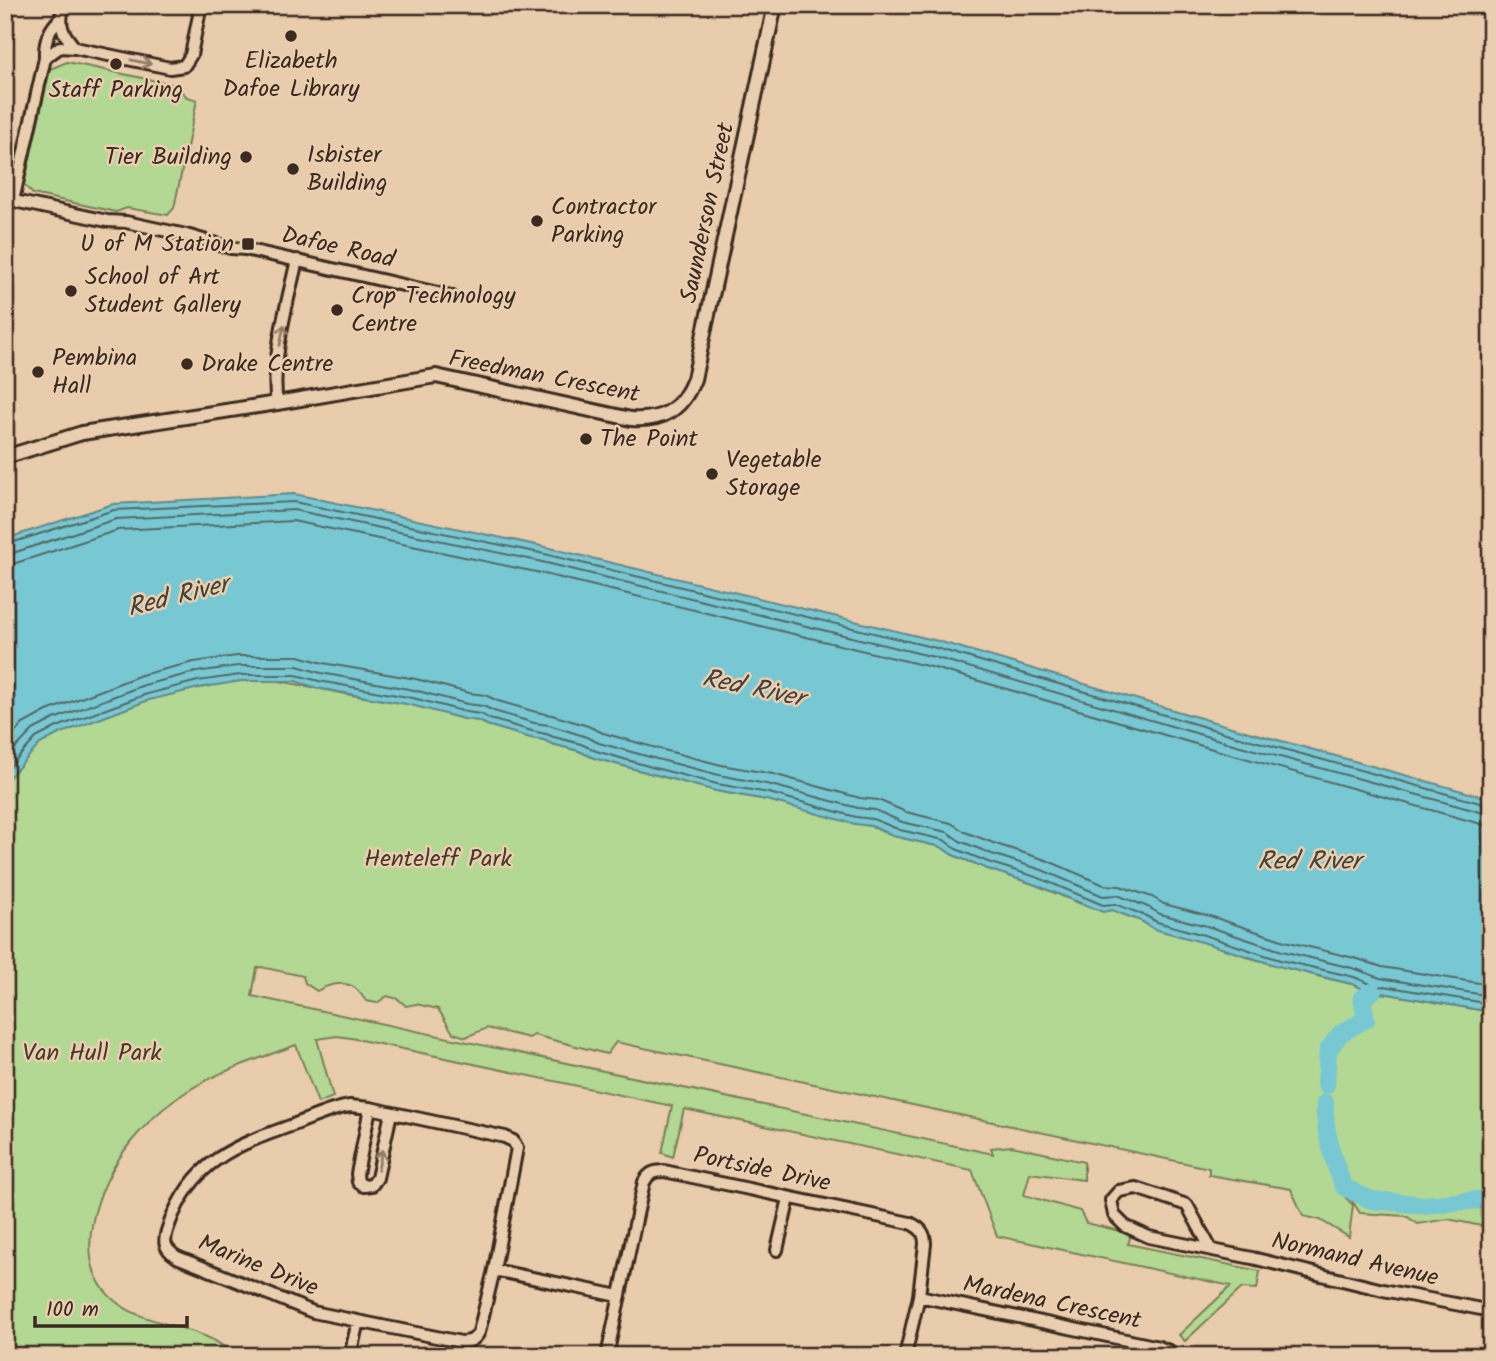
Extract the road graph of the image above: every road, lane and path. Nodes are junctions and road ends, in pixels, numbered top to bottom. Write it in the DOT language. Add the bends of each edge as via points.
graph roads {
  1 [pos="63,5"];
  2 [pos="201,5"];
  3 [pos="775,5"];
  4 [pos="61,18"];
  5 [pos="75,48"];
  6 [pos="45,58"];
  7 [pos="9,200"];
  8 [pos="297,260"];
  9 [pos="451,296"];
  10 [pos="277,403"];
  11 [pos="662,416"];
  12 [pos="5,457"];
  13 [pos="370,1108"];
  14 [pos="391,1113"];
  15 [pos="789,1198"];
  16 [pos="777,1250"];
  17 [pos="1211,1250"];
  18 [pos="494,1270"];
  19 [pos="619,1296"];
  20 [pos="919,1296"];
  21 [pos="1491,1311"];
  22 [pos="358,1321"];
  23 [pos="351,1356"];
  24 [pos="607,1356"];
  25 [pos="905,1356"];
  26 [pos="1173,1356"];
  1 -- 4 [label="street"];
  5 -- 2 [label="street, one-way" via="170,68 184,66 191,55"];
  3 -- 11 [label="street, Saunderson Street" via="694,379 679,405"];
  4 -- 5 [label="street" via="62,33"];
  4 -- 6 [label="street" via="52,26"];
  5 -- 6 [label="street" via="60,47"];
  6 -- 7 [label="street"];
  7 -- 8 [label="street, Dafoe Road" via="208,246"];
  8 -- 9 [label="street, Dafoe Road"];
  10 -- 8 [label="street, one-way" via="278,355"];
  10 -- 11 [label="street, Freedman Crescent" via="436,376 631,419"];
  10 -- 12 [label="street, Freedman Crescent" via="82,433"];
  13 -- 14 [label="street, Marine Drive"];
  13 -- 14 [label="street, one-way" via="356,1174 363,1186 372,1185 377,1178"];
  13 -- 22 [label="street, Marine Drive" via="340,1108 229,1151 183,1193 165,1245 177,1256 313,1311"];
  14 -- 18 [label="street, Marine Drive" via="513,1141 516,1156"];
  15 -- 16 [label="street"];
  15 -- 19 [label="street, Portside Drive" via="664,1171 648,1175"];
  15 -- 20 [label="street, Portside Drive" via="920,1228 925,1244"];
  17 -- 17 [label="street, Normand Avenue" via="1187,1205 1136,1188 1119,1191 1111,1200 1114,1215 1125,1226 1149,1237"];
  17 -- 21 [label="street, Normand Avenue"];
  18 -- 19 [label="street"];
  18 -- 22 [label="street, Marine Drive" via="479,1332 468,1342"];
  19 -- 24 [label="street, Portside Drive"];
  20 -- 25 [label="street, Portside Drive"];
  20 -- 26 [label="street, Mardena Crescent" via="1159,1347"];
  22 -- 23 [label="street"];
}
